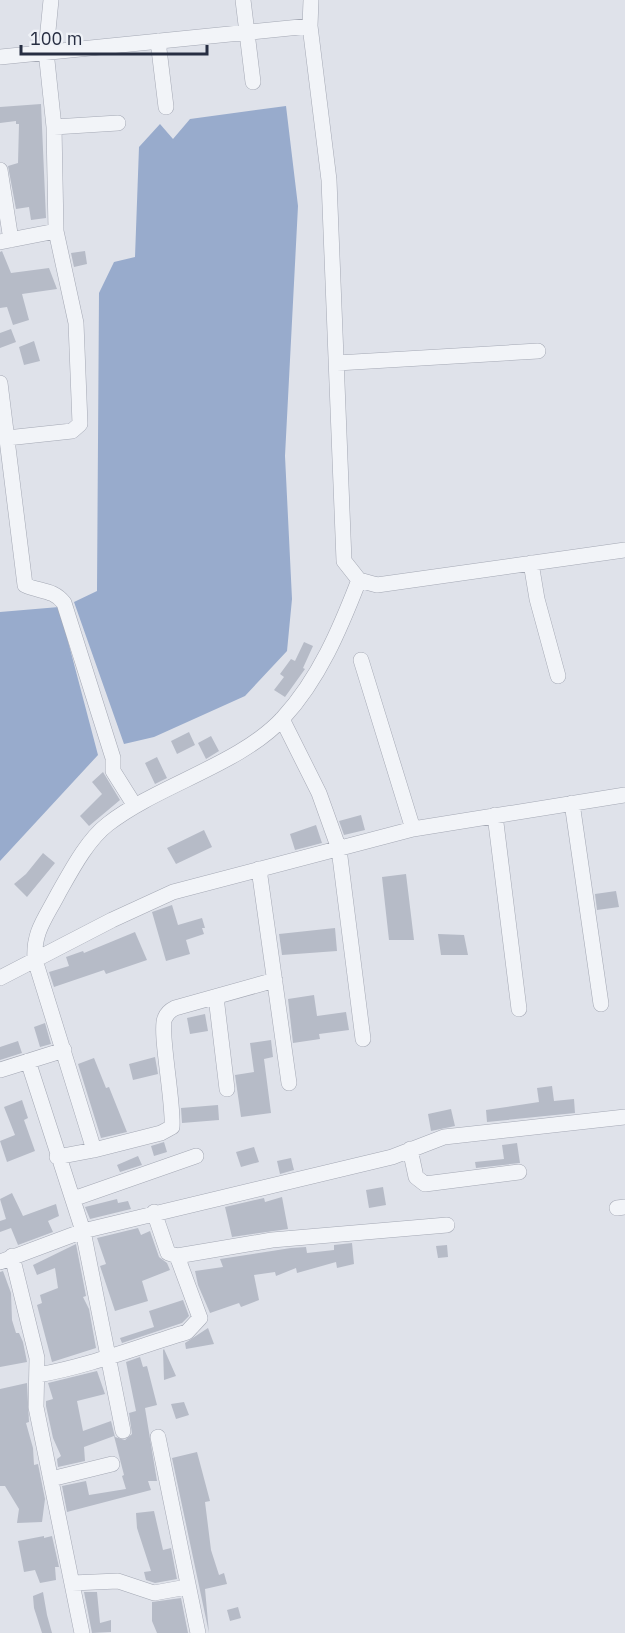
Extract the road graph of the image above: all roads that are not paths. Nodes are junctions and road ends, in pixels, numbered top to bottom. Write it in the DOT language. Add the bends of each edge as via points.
graph roads {
  1 [pos="51,0"];
  2 [pos="243,0"];
  3 [pos="311,0"];
  4 [pos="310,26"];
  5 [pos="246,33"];
  6 [pos="158,41"];
  7 [pos="46,51"];
  8 [pos="0,57"];
  9 [pos="253,82"];
  10 [pos="166,107"];
  11 [pos="118,123"];
  12 [pos="54,128"];
  13 [pos="0,170"];
  14 [pos="56,231"];
  15 [pos="5,241"];
  16 [pos="538,351"];
  17 [pos="337,363"];
  18 [pos="0,383"];
  19 [pos="7,438"];
  20 [pos="625,550"];
  21 [pos="531,563"];
  22 [pos="359,580"];
  23 [pos="361,660"];
  24 [pos="558,676"];
  25 [pos="282,719"];
  26 [pos="625,795"];
  27 [pos="572,803"];
  28 [pos="135,806"];
  29 [pos="495,815"];
  30 [pos="413,829"];
  31 [pos="339,849"];
  32 [pos="260,869"];
  33 [pos="35,960"];
  34 [pos="0,978"];
  35 [pos="275,980"];
  36 [pos="216,997"];
  37 [pos="601,1004"];
  38 [pos="519,1009"];
  39 [pos="363,1040"];
  40 [pos="64,1050"];
  41 [pos="28,1061"];
  42 [pos="0,1070"];
  43 [pos="289,1083"];
  44 [pos="227,1089"];
  45 [pos="625,1116"];
  46 [pos="410,1149"];
  47 [pos="94,1150"];
  48 [pos="196,1156"];
  49 [pos="57,1157"];
  50 [pos="519,1172"];
  51 [pos="73,1198"];
  52 [pos="154,1212"];
  53 [pos="447,1226"];
  54 [pos="83,1231"];
  55 [pos="177,1256"];
  56 [pos="6,1259"];
  57 [pos="109,1355"];
  58 [pos="38,1376"];
  59 [pos="123,1431"];
  60 [pos="158,1437"];
  61 [pos="112,1464"];
  62 [pos="51,1479"];
  63 [pos="72,1583"];
  64 [pos="188,1587"];
  65 [pos="82,1633"];
  66 [pos="198,1633"];
  1 -- 7 [label="street"];
  2 -- 5 [label="street"];
  3 -- 4 [label="street"];
  4 -- 5 [label="street"];
  4 -- 17 [label="street" via="329,180"];
  5 -- 6 [label="street"];
  5 -- 9 [label="street"];
  6 -- 7 [label="street"];
  6 -- 10 [label="street"];
  7 -- 8 [label="street"];
  7 -- 12 [label="street"];
  11 -- 12 [label="street"];
  12 -- 14 [label="street"];
  13 -- 15 [label="street"];
  14 -- 15 [label="street"];
  14 -- 19 [label="street" via="76,323 80,424 72,432"];
  16 -- 17 [label="street"];
  17 -- 22 [label="street" via="344,561"];
  18 -- 19 [label="street"];
  19 -- 28 [label="street" via="25,585 48,590 64,603 113,758 113,771"];
  20 -- 21 [label="street"];
  21 -- 22 [label="street" via="377,585"];
  21 -- 24 [label="street"];
  22 -- 25 [label="street" via="332,646"];
  23 -- 30 [label="street"];
  25 -- 28 [label="street" via="250,743"];
  25 -- 31 [label="street" via="319,793"];
  26 -- 27 [label="street"];
  27 -- 29 [label="street"];
  27 -- 37 [label="street"];
  28 -- 33 [label="street" via="106,825 66,880 34,940"];
  29 -- 30 [label="street"];
  29 -- 38 [label="street"];
  30 -- 31 [label="street"];
  31 -- 32 [label="street"];
  31 -- 39 [label="street"];
  32 -- 33 [label="street" via="173,892"];
  32 -- 35 [label="street"];
  33 -- 34 [label="street"];
  33 -- 40 [label="street"];
  35 -- 36 [label="street"];
  35 -- 43 [label="street"];
  36 -- 44 [label="street"];
  36 -- 47 [label="street" via="175,1008 165,1017 174,1109 172,1127"];
  40 -- 41 [label="street"];
  40 -- 47 [label="street"];
  41 -- 42 [label="street"];
  41 -- 49 [label="street"];
  45 -- 46 [label="street" via="465,1133"];
  46 -- 50 [label="street" via="416,1178 425,1184"];
  46 -- 52 [label="street" via="392,1157"];
  47 -- 49 [label="street"];
  48 -- 51 [label="street"];
  49 -- 51 [label="street"];
  51 -- 54 [label="street"];
  52 -- 54 [label="street"];
  52 -- 55 [label="street" via="168,1253"];
  53 -- 55 [label="street" via="272,1240"];
  54 -- 56 [label="street"];
  54 -- 57 [label="street"];
  55 -- 57 [label="street" via="200,1318 198,1323 188,1332"];
  56 -- 58 [label="street" via="38,1358"];
  57 -- 58 [label="street" via="81,1367"];
  57 -- 59 [label="street"];
  58 -- 62 [label="street" via="36,1407"];
  60 -- 64 [label="street"];
  61 -- 62 [label="street"];
  62 -- 63 [label="street"];
  63 -- 64 [label="street" via="118,1581 154,1593"];
  63 -- 65 [label="street"];
  64 -- 66 [label="street"];
}
